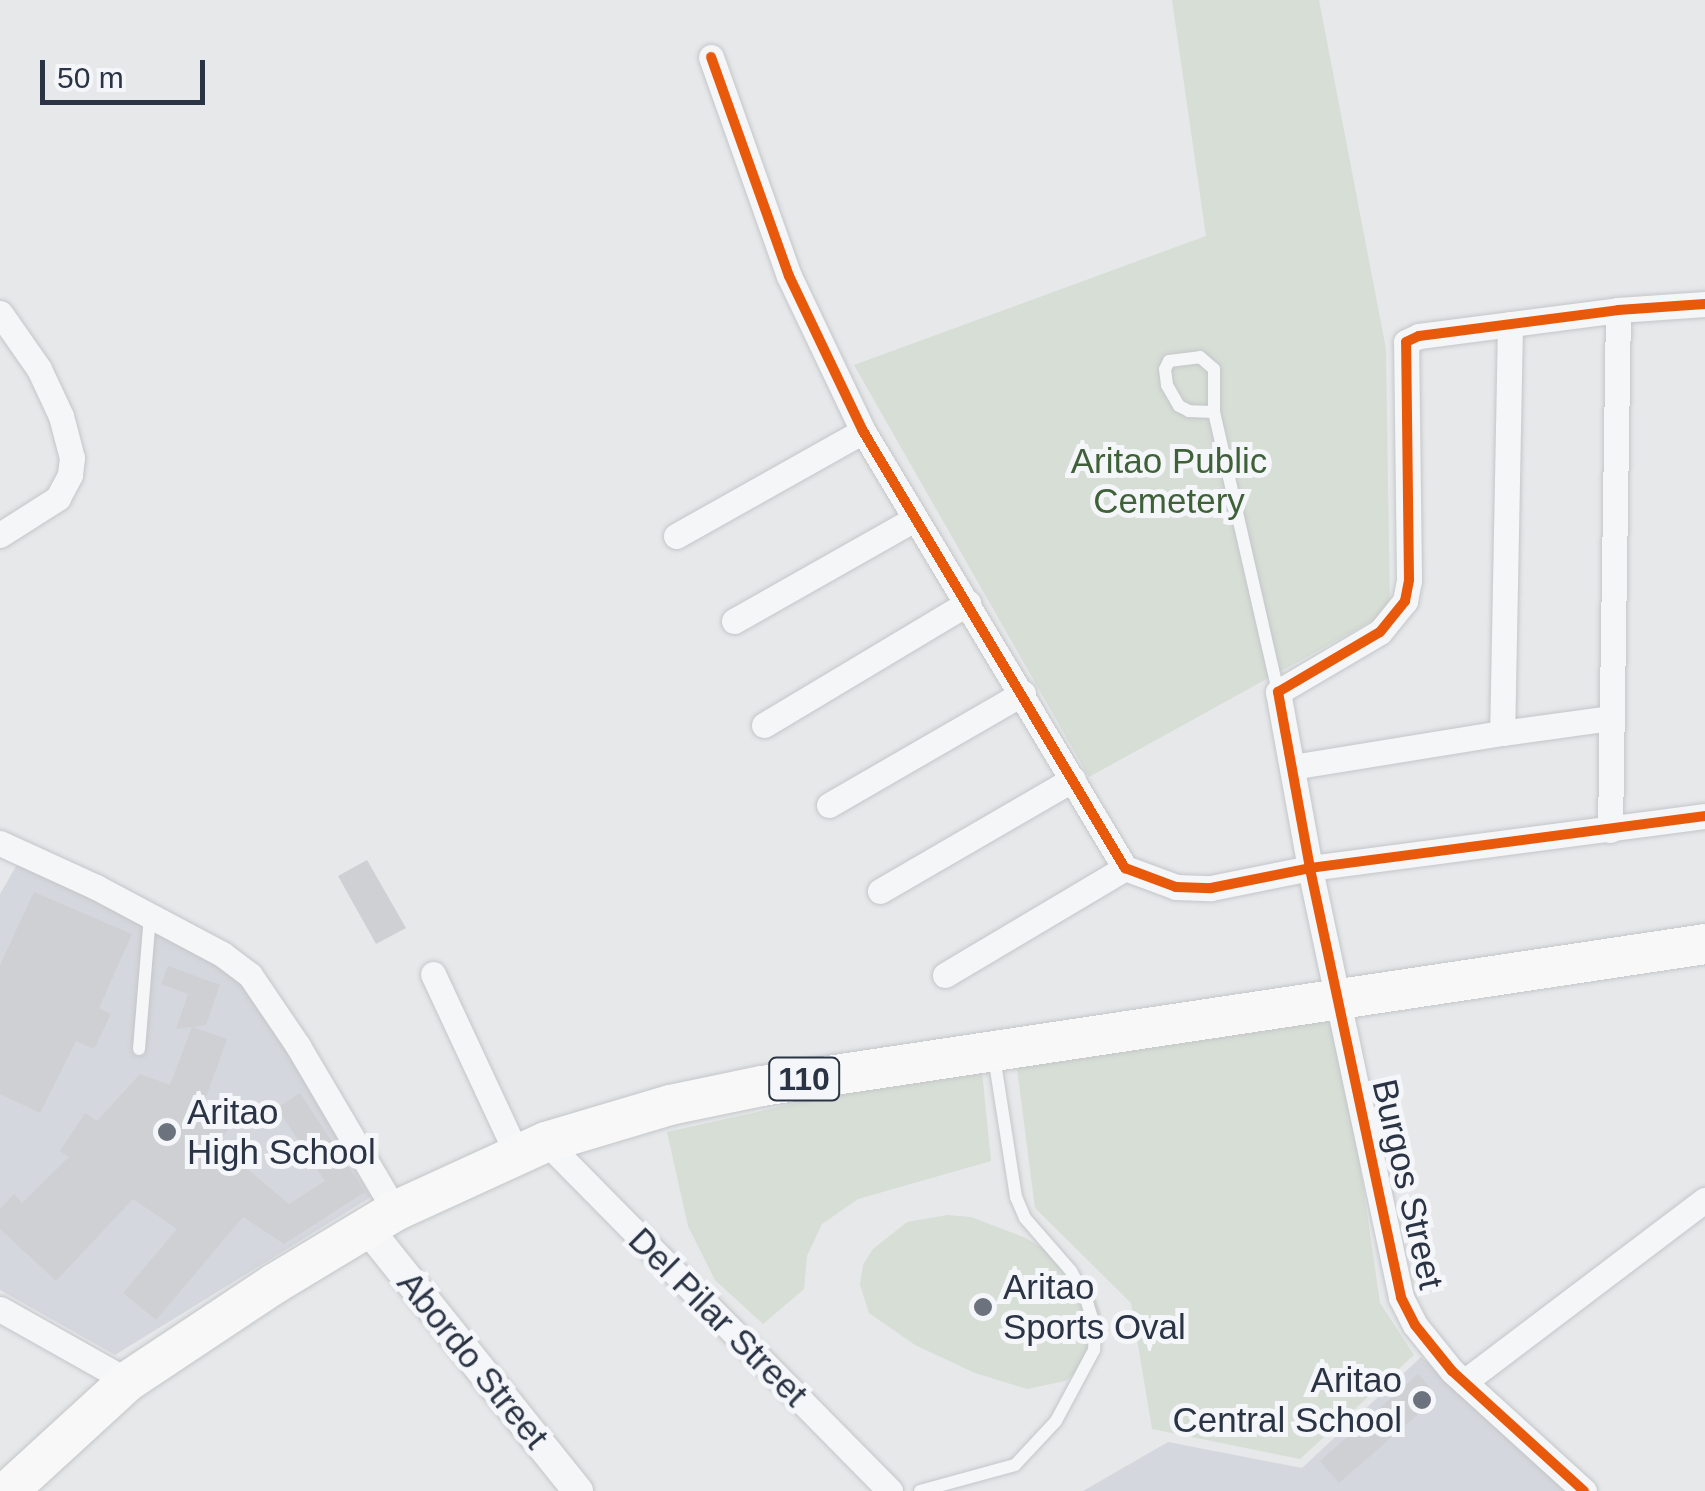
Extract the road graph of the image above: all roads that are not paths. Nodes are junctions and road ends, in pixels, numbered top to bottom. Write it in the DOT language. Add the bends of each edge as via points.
graph roads {
  1 [pos="711,57"];
  2 [pos="1705,304"];
  3 [pos="1618,310"];
  4 [pos="0,313"];
  5 [pos="1510,324"];
  6 [pos="1214,412"];
  7 [pos="863,431"];
  8 [pos="914,519"];
  9 [pos="0,535"];
  10 [pos="676,536"];
  11 [pos="968,603"];
  12 [pos="734,621"];
  13 [pos="1278,692"];
  14 [pos="1022,693"];
  15 [pos="1610,718"];
  16 [pos="764,725"];
  17 [pos="1502,733"];
  18 [pos="1292,767"];
  19 [pos="1073,779"];
  20 [pos="828,805"];
  21 [pos="1705,816"];
  22 [pos="1610,830"];
  23 [pos="0,844"];
  24 [pos="1125,868"];
  25 [pos="1310,868"];
  26 [pos="880,892"];
  27 [pos="150,916"];
  28 [pos="1705,944"];
  29 [pos="432,974"];
  30 [pos="945,975"];
  31 [pos="1339,998"];
  32 [pos="993,1049"];
  33 [pos="139,1050"];
  34 [pos="532,1148"];
  35 [pos="1705,1200"];
  36 [pos="382,1220"];
  37 [pos="0,1309"];
  38 [pos="128,1380"];
  39 [pos="1464,1382"];
  40 [pos="8,1491"];
  41 [pos="578,1491"];
  42 [pos="890,1491"];
  43 [pos="920,1491"];
  44 [pos="1584,1491"];
  1 -- 7 [label="street" via="789,276"];
  2 -- 3 [label="street"];
  3 -- 5 [label="street"];
  3 -- 15 [label="street"];
  4 -- 9 [label="street" via="39,369 72,458 58,498"];
  5 -- 13 [label="street" via="1419,336 1404,344 1404,601 1380,632"];
  5 -- 17 [label="street"];
  6 -- 6 [label="lane" via="1180,406 1166,385 1169,361 1200,358 1210,364"];
  6 -- 13 [label="lane"];
  7 -- 8 [label="street"];
  7 -- 10 [label="street"];
  8 -- 11 [label="street"];
  8 -- 12 [label="street"];
  11 -- 14 [label="street"];
  11 -- 16 [label="street"];
  13 -- 18 [label="street, Burgos Street"];
  14 -- 19 [label="street"];
  14 -- 20 [label="street"];
  15 -- 17 [label="street"];
  15 -- 22 [label="street"];
  17 -- 18 [label="street"];
  18 -- 25 [label="street, Burgos Street"];
  19 -- 24 [label="street"];
  19 -- 26 [label="street"];
  21 -- 22 [label="street"];
  22 -- 25 [label="street"];
  23 -- 27 [label="street"];
  24 -- 25 [label="street" via="1176,887 1211,888"];
  24 -- 30 [label="street"];
  25 -- 31 [label="street, Burgos Street"];
  27 -- 33 [label="lane"];
  27 -- 36 [label="street" via="250,975 298,1046"];
  28 -- 31 [label="main road, 110"];
  29 -- 34 [label="street, Del Pilar Street"];
  31 -- 32 [label="main road, 110"];
  31 -- 39 [label="street, Burgos Street" via="1397,1286 1415,1324"];
  32 -- 34 [label="main road, 110" via="670,1105"];
  32 -- 43 [label="lane" via="1016,1197 1087,1301 1094,1350 1056,1420 1016,1465"];
  34 -- 36 [label="main road, 110"];
  34 -- 42 [label="street, Del Pilar Street"];
  35 -- 39 [label="street"];
  36 -- 38 [label="main road, 110"];
  36 -- 41 [label="street, Abordo Street"];
  37 -- 38 [label="street"];
  38 -- 40 [label="main road, 110"];
  39 -- 44 [label="street, Burgos Street"];
}
